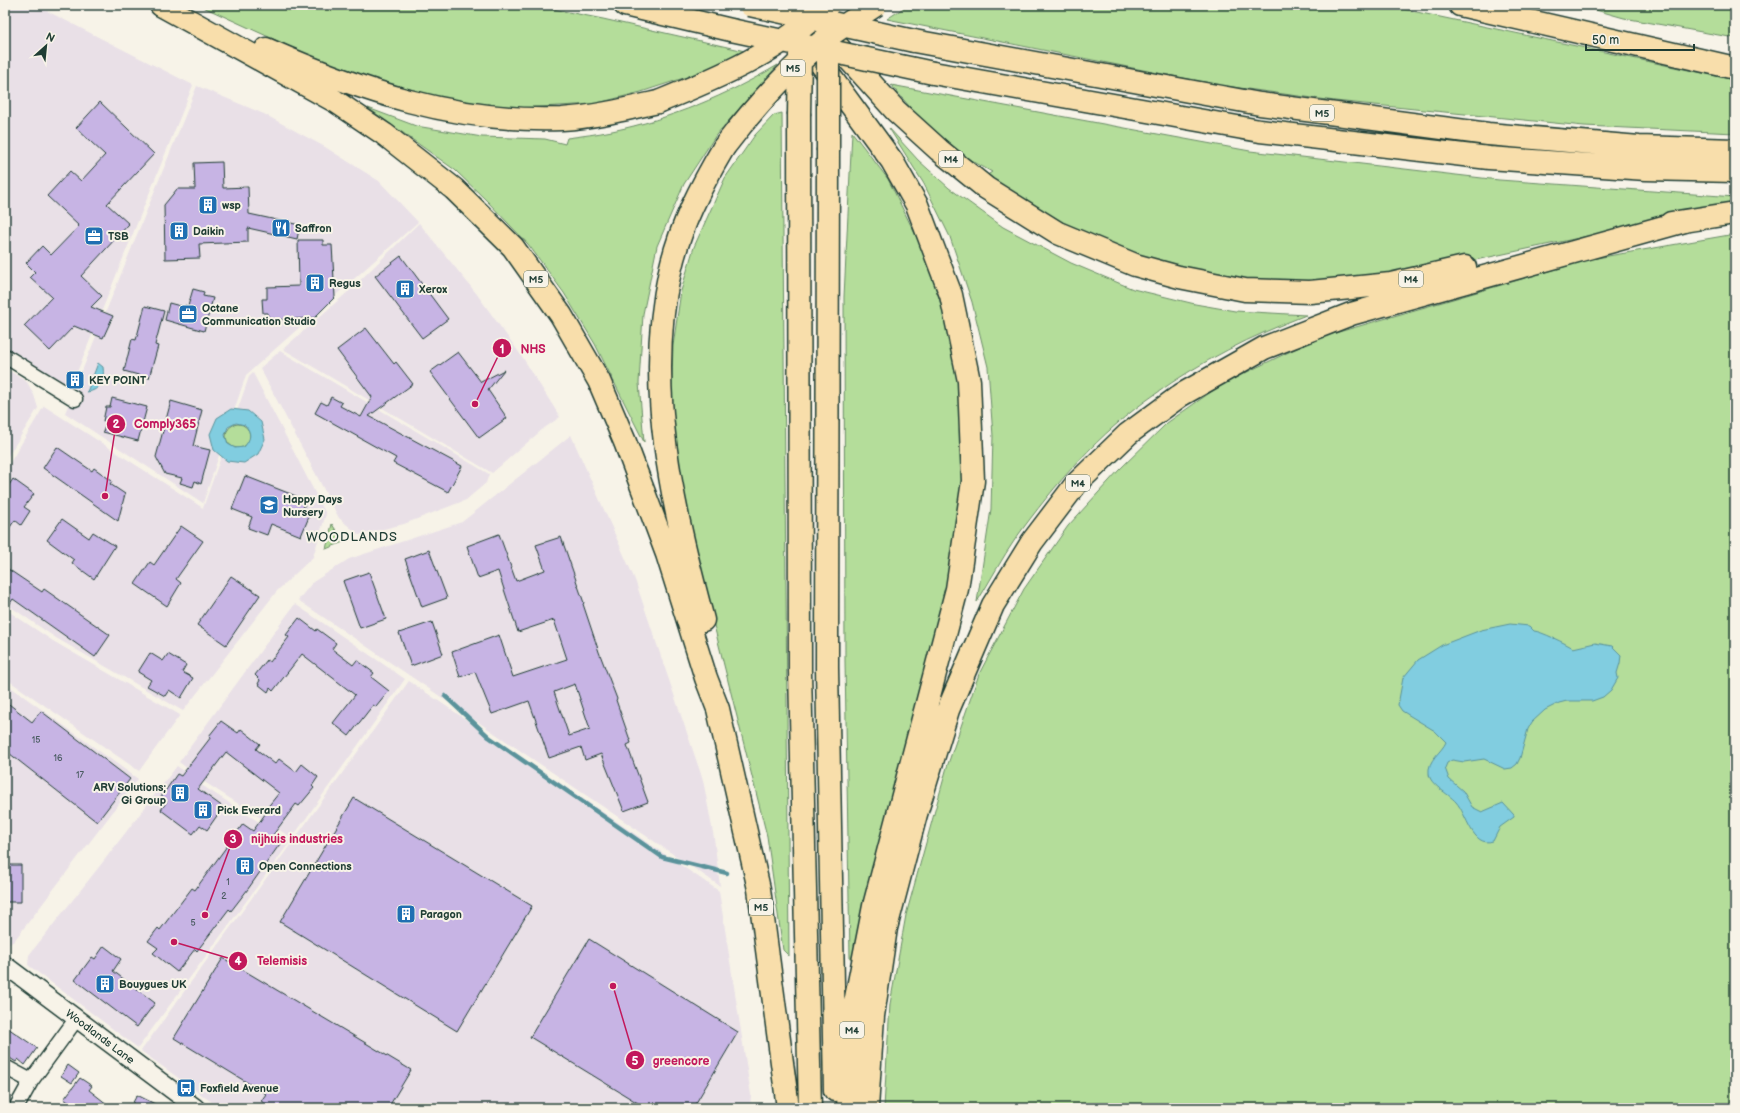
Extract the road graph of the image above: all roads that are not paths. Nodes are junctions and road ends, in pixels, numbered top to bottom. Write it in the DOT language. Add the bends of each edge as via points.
graph roads {
  1 [pos="161,5"];
  2 [pos="167,5"];
  3 [pos="625,5"];
  4 [pos="750,5"];
  5 [pos="774,5"];
  6 [pos="800,5"];
  7 [pos="804,5"];
  8 [pos="828,5"];
  9 [pos="876,5"];
  10 [pos="1460,5"];
  11 [pos="1488,5"];
  12 [pos="1572,30"];
  13 [pos="1735,68"];
  14 [pos="1735,150"];
  15 [pos="1735,171"];
  16 [pos="1735,213"];
  17 [pos="1685,221"];
  18 [pos="5,356"];
  19 [pos="76,399"];
  20 [pos="718,709"];
  21 [pos="865,954"];
  22 [pos="5,965"];
  23 [pos="77,1018"];
  24 [pos="5,1067"];
  25 [pos="31,1081"];
  26 [pos="16,1108"];
  27 [pos="196,1108"];
  28 [pos="788,1108"];
  29 [pos="810,1108"];
  30 [pos="836,1108"];
  31 [pos="848,1108"];
  32 [pos="859,1108"];
  33 [pos="867,1108"];
  1 -- 20 [label="highway, M5" via="335,101 384,134 454,188 513,247 561,315 599,381 667,554"];
  2 -- 8 [label="highway, M5, bridge" via="283,57 371,91 449,111 515,119 563,118 607,113 658,102 716,79 745,64 790,37"];
  3 -- 15 [label="highway, M5, bridge" via="933,73 1268,132 1489,158 1646,169"];
  4 -- 14 [label="highway, M5, bridge" via="914,41 1268,105 1488,134 1639,147"];
  5 -- 21 [label="highway, M4" via="870,129 917,205 951,295 969,381 973,481 957,589 874,906"];
  6 -- 29 [label="highway, bridge" via="800,671"];
  7 -- 17 [label="highway, M4" via="819,26 896,111 986,188 1058,233 1135,265 1179,276 1245,290 1310,292 1391,284 1620,232"];
  8 -- 30 [label="highway, M4, bridge" via="827,668"];
  9 -- 20 [label="highway, M5, bridge" via="819,44 750,112 724,147 702,185 685,223 670,270 662,323 660,394 668,467 681,535 717,675"];
  10 -- 12 [label="highway"];
  11 -- 12 [label="highway"];
  12 -- 13 [label="highway"];
  16 -- 17 [label="highway, M4"];
  17 -- 33 [label="highway, M4" via="1351,314 1264,348 1181,395 1128,434 1076,484 1032,542 992,605 948,710 916,814 886,928 873,1016"];
  18 -- 19 [label="street"];
  20 -- 28 [label="highway, M5" via="759,889"];
  21 -- 31 [label="highway, M4" via="854,1008"];
  21 -- 32 [label="highway, M4"];
  22 -- 23 [label="street, Woodlands Lane"];
  23 -- 25 [label="street"];
  23 -- 27 [label="street, Woodlands Lane"];
  24 -- 25 [label="street"];
  25 -- 26 [label="street"];
}
